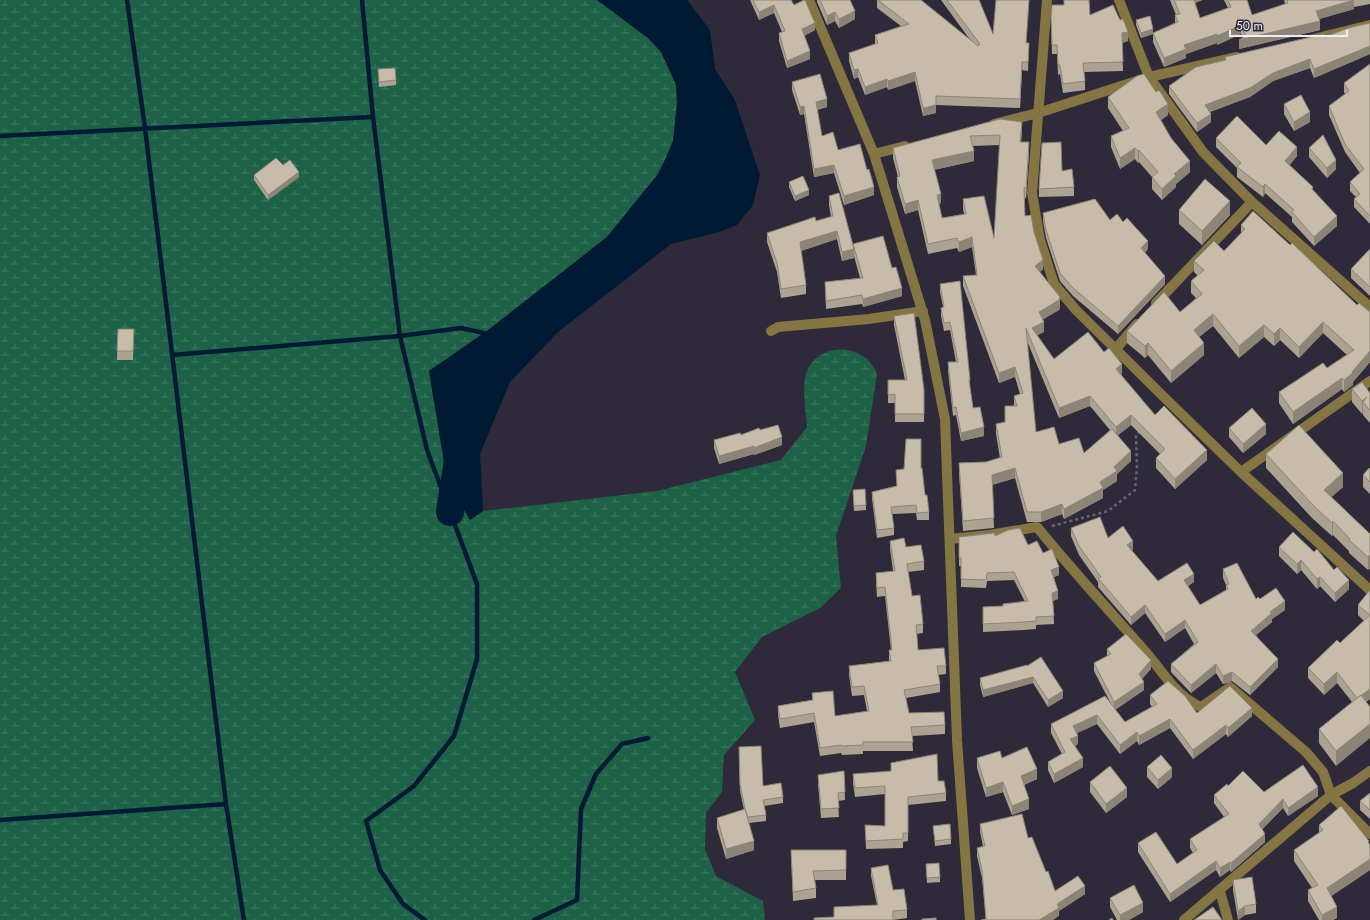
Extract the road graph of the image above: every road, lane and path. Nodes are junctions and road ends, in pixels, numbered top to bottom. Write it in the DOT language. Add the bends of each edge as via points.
graph roads {
  1 [pos="809,0"];
  2 [pos="1047,0"];
  3 [pos="1119,0"];
  4 [pos="1370,25"];
  5 [pos="1301,42"];
  6 [pos="1248,54"];
  7 [pos="1149,77"];
  8 [pos="1038,112"];
  9 [pos="986,126"];
  10 [pos="919,142"];
  11 [pos="874,154"];
  12 [pos="1252,202"];
  13 [pos="1370,307"];
  14 [pos="923,311"];
  15 [pos="771,331"];
  16 [pos="1115,350"];
  17 [pos="1370,381"];
  18 [pos="1142,429"];
  19 [pos="1241,472"];
  20 [pos="1037,527"];
  21 [pos="950,539"];
  22 [pos="1370,590"];
  23 [pos="1370,770"];
  24 [pos="1331,795"];
  25 [pos="1370,834"];
  26 [pos="1220,891"];
  27 [pos="970,920"];
  28 [pos="1184,920"];
  29 [pos="1228,920"];
  1 -- 11 [label="street"];
  2 -- 8 [label="street"];
  3 -- 7 [label="street"];
  4 -- 5 [label="street"];
  6 -- 7 [label="street"];
  7 -- 8 [label="street"];
  7 -- 12 [label="street" via="1203,152"];
  8 -- 9 [label="street"];
  8 -- 16 [label="street" via="1032,193 1040,240 1054,284"];
  10 -- 11 [label="street"];
  11 -- 14 [label="street"];
  12 -- 13 [label="street"];
  12 -- 16 [label="street" via="1122,339"];
  14 -- 15 [label="street" via="870,319 778,327"];
  14 -- 21 [label="street" via="945,419"];
  16 -- 19 [label="street"];
  17 -- 19 [label="street"];
  18 -- 20 [label="path" via="1136,435 1135,490 1108,511 1060,525"];
  19 -- 22 [label="street"];
  20 -- 21 [label="street"];
  20 -- 24 [label="street" via="1188,702 1201,707 1230,687 1306,752 1323,772"];
  21 -- 27 [label="street" via="957,740"];
  23 -- 24 [label="street"];
  24 -- 25 [label="street"];
  24 -- 26 [label="street"];
  26 -- 28 [label="street"];
  26 -- 29 [label="street"];
}
